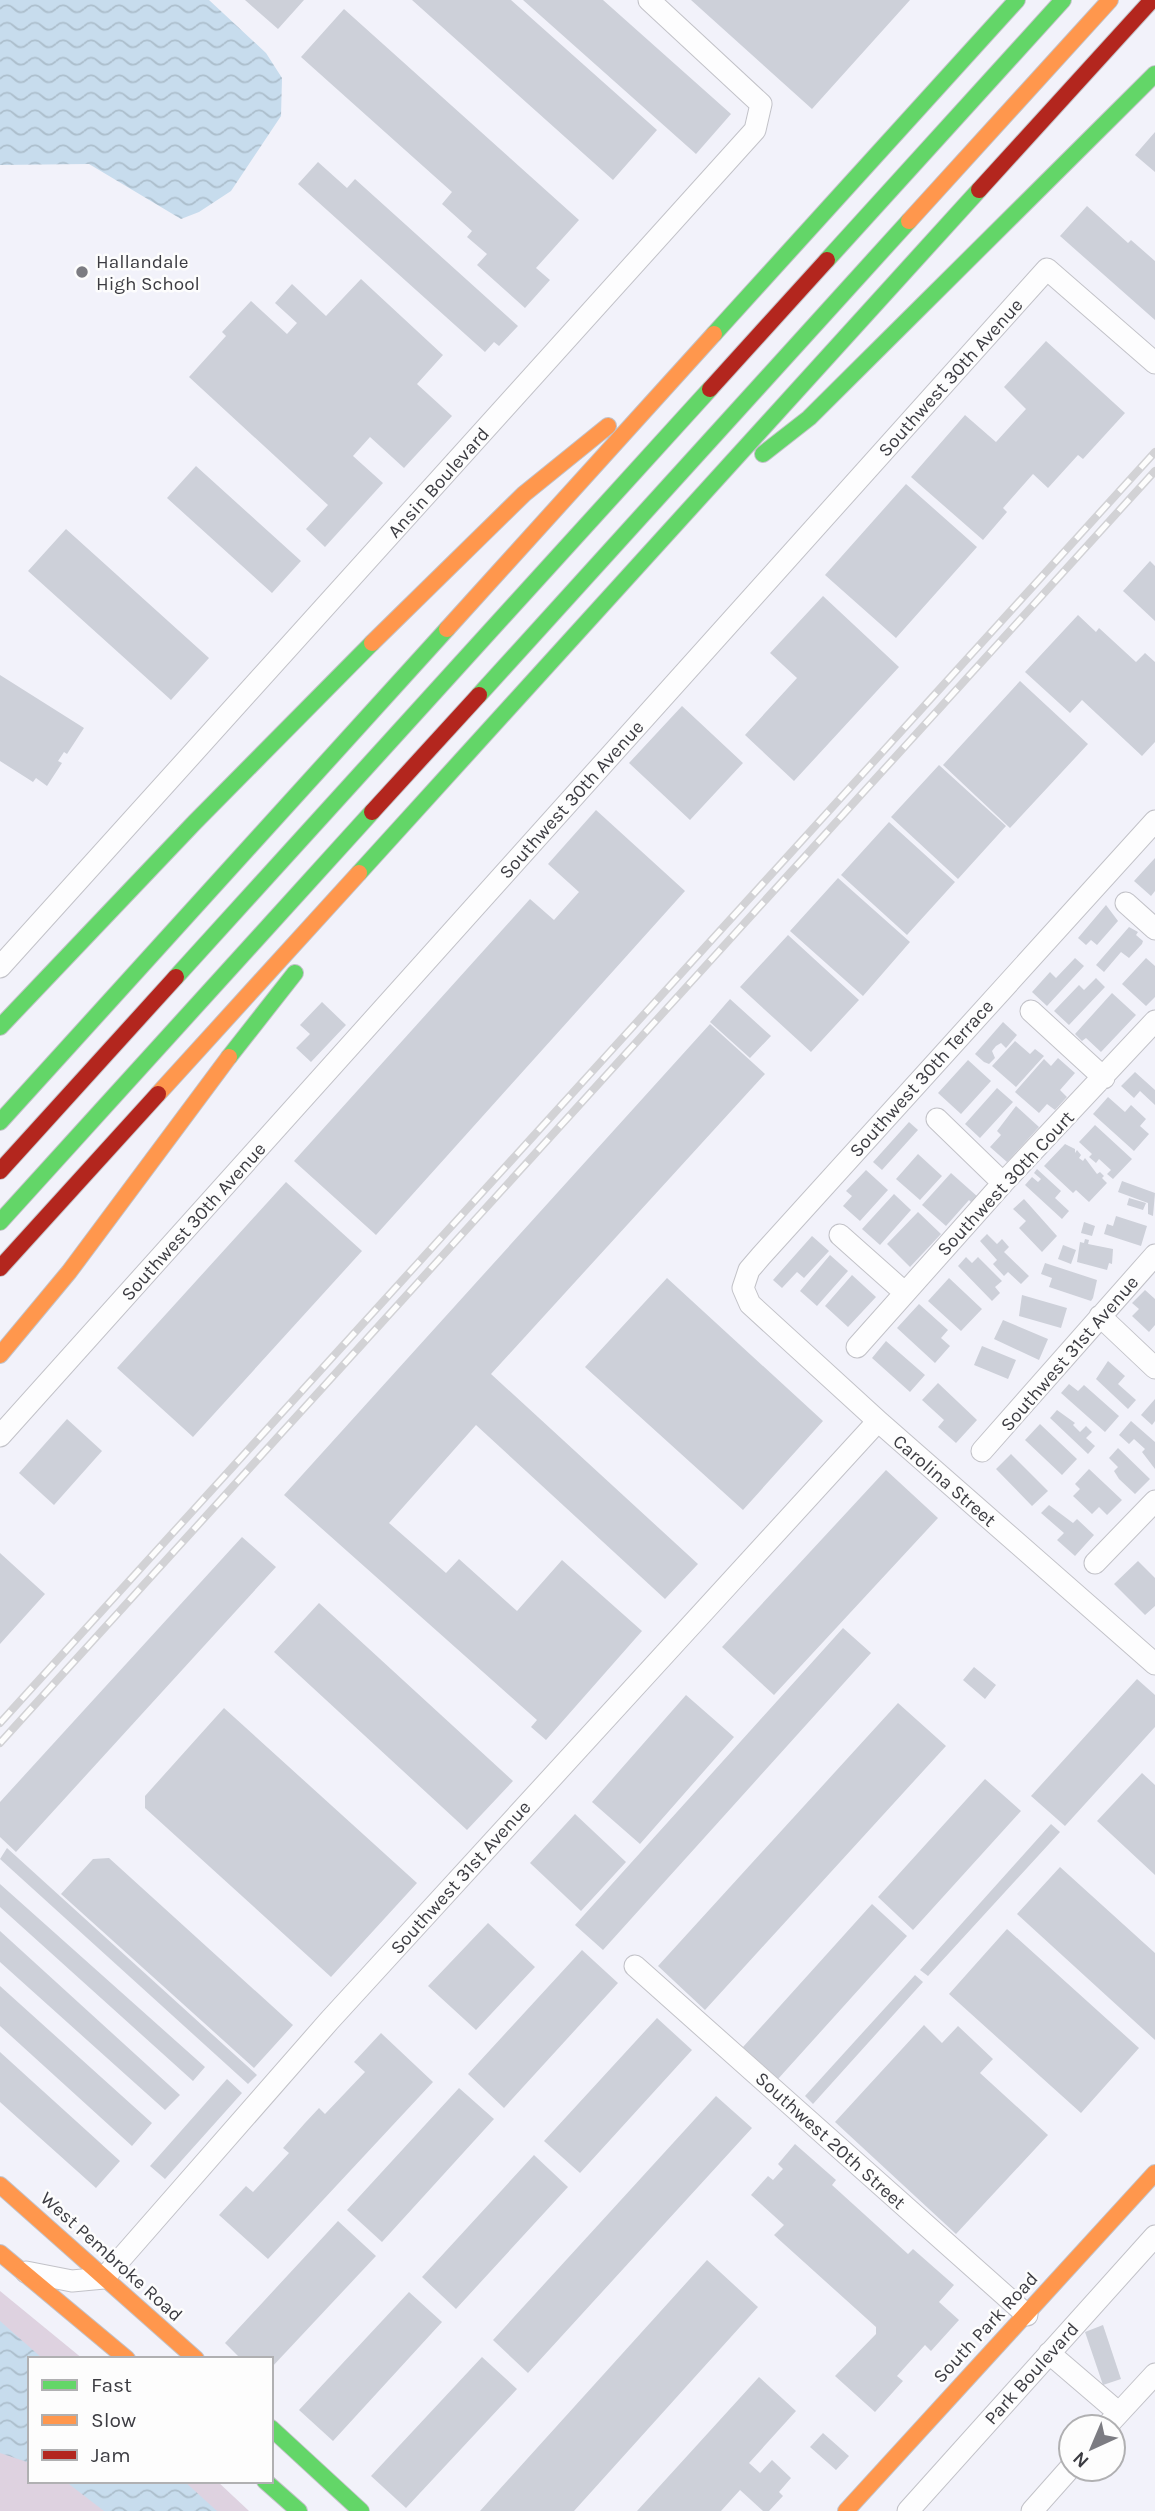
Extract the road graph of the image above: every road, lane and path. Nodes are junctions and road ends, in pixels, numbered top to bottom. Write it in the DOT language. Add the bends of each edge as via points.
graph roads {
  1 [pos="649,0"];
  2 [pos="1063,0"];
  3 [pos="1110,0"];
  4 [pos="1152,0"];
  5 [pos="1011,4"];
  6 [pos="1155,74"];
  7 [pos="1155,363"];
  8 [pos="667,384"];
  9 [pos="690,512"];
  10 [pos="1155,821"];
  11 [pos="376,852"];
  12 [pos="1126,902"];
  13 [pos="1155,929"];
  14 [pos="0,967"];
  15 [pos="1031,1011"];
  16 [pos="1155,1021"];
  17 [pos="0,1027"];
  18 [pos="1104,1078"];
  19 [pos="937,1119"];
  20 [pos="0,1122"];
  21 [pos="0,1171"];
  22 [pos="1003,1183"];
  23 [pos="0,1222"];
  24 [pos="840,1234"];
  25 [pos="1155,1255"];
  26 [pos="0,1268"];
  27 [pos="743,1288"];
  28 [pos="904,1292"];
  29 [pos="1100,1316"];
  30 [pos="857,1347"];
  31 [pos="0,1355"];
  32 [pos="1155,1368"];
  33 [pos="878,1421"];
  34 [pos="0,1436"];
  35 [pos="982,1451"];
  36 [pos="1155,1501"];
  37 [pos="1095,1563"];
  38 [pos="1155,1664"];
  39 [pos="635,1966"];
  40 [pos="1155,2173"];
  41 [pos="0,2185"];
  42 [pos="1155,2236"];
  43 [pos="0,2253"];
  44 [pos="24,2272"];
  45 [pos="104,2278"];
  46 [pos="1027,2315"];
  47 [pos="1049,2353"];
  48 [pos="125,2357"];
  49 [pos="194,2357"];
  50 [pos="1155,2374"];
  51 [pos="1106,2413"];
  52 [pos="1119,2413"];
  53 [pos="273,2430"];
  54 [pos="267,2483"];
  55 [pos="1057,2483"];
  56 [pos="299,2511"];
  57 [pos="361,2511"];
  58 [pos="846,2511"];
  59 [pos="908,2511"];
  60 [pos="1032,2511"];
  1 -- 14 [label="street, Ansin Boulevard" via="761,104 755,130"];
  2 -- 21 [label="main road"];
  3 -- 23 [label="main road"];
  4 -- 9 [label="main road" via="804,379"];
  5 -- 8 [label="main road"];
  6 -- 9 [label="main road" via="809,418"];
  7 -- 34 [label="street, Southwest 30th Avenue" via="1047,269"];
  8 -- 17 [label="main road" via="559,460 194,820"];
  8 -- 20 [label="main road"];
  9 -- 11 [label="main road"];
  10 -- 27 [label="street, Southwest 30th Terrace" via="755,1263"];
  11 -- 26 [label="main road"];
  11 -- 31 [label="main road" via="281,994"];
  12 -- 13 [label="street"];
  15 -- 18 [label="street"];
  16 -- 18 [label="street, Southwest 30th Court"];
  18 -- 22 [label="street, Southwest 30th Court"];
  19 -- 22 [label="street"];
  22 -- 28 [label="street, Southwest 30th Court"];
  24 -- 28 [label="street"];
  25 -- 29 [label="street, Southwest 31st Avenue"];
  27 -- 33 [label="street, Carolina Street" via="750,1304"];
  28 -- 30 [label="street, Southwest 30th Court"];
  29 -- 32 [label="street"];
  29 -- 35 [label="street, Southwest 31st Avenue"];
  33 -- 38 [label="street, Carolina Street"];
  33 -- 45 [label="street, Southwest 31st Avenue" via="338,2010"];
  36 -- 37 [label="street"];
  39 -- 46 [label="street, Southwest 20th Street"];
  40 -- 46 [label="main road, South Park Road"];
  41 -- 45 [label="main road, West Pembroke Road"];
  42 -- 47 [label="street, Park Boulevard"];
  43 -- 44 [label="main road"];
  44 -- 45 [label="street" via="72,2281"];
  44 -- 48 [label="main road"];
  45 -- 49 [label="main road, West Pembroke Road"];
  46 -- 58 [label="main road, South Park Road"];
  47 -- 51 [label="street"];
  47 -- 59 [label="street, Park Boulevard"];
  50 -- 52 [label="street"];
  53 -- 57 [label="main road"];
  54 -- 56 [label="main road"];
  55 -- 60 [label="street"];
}
